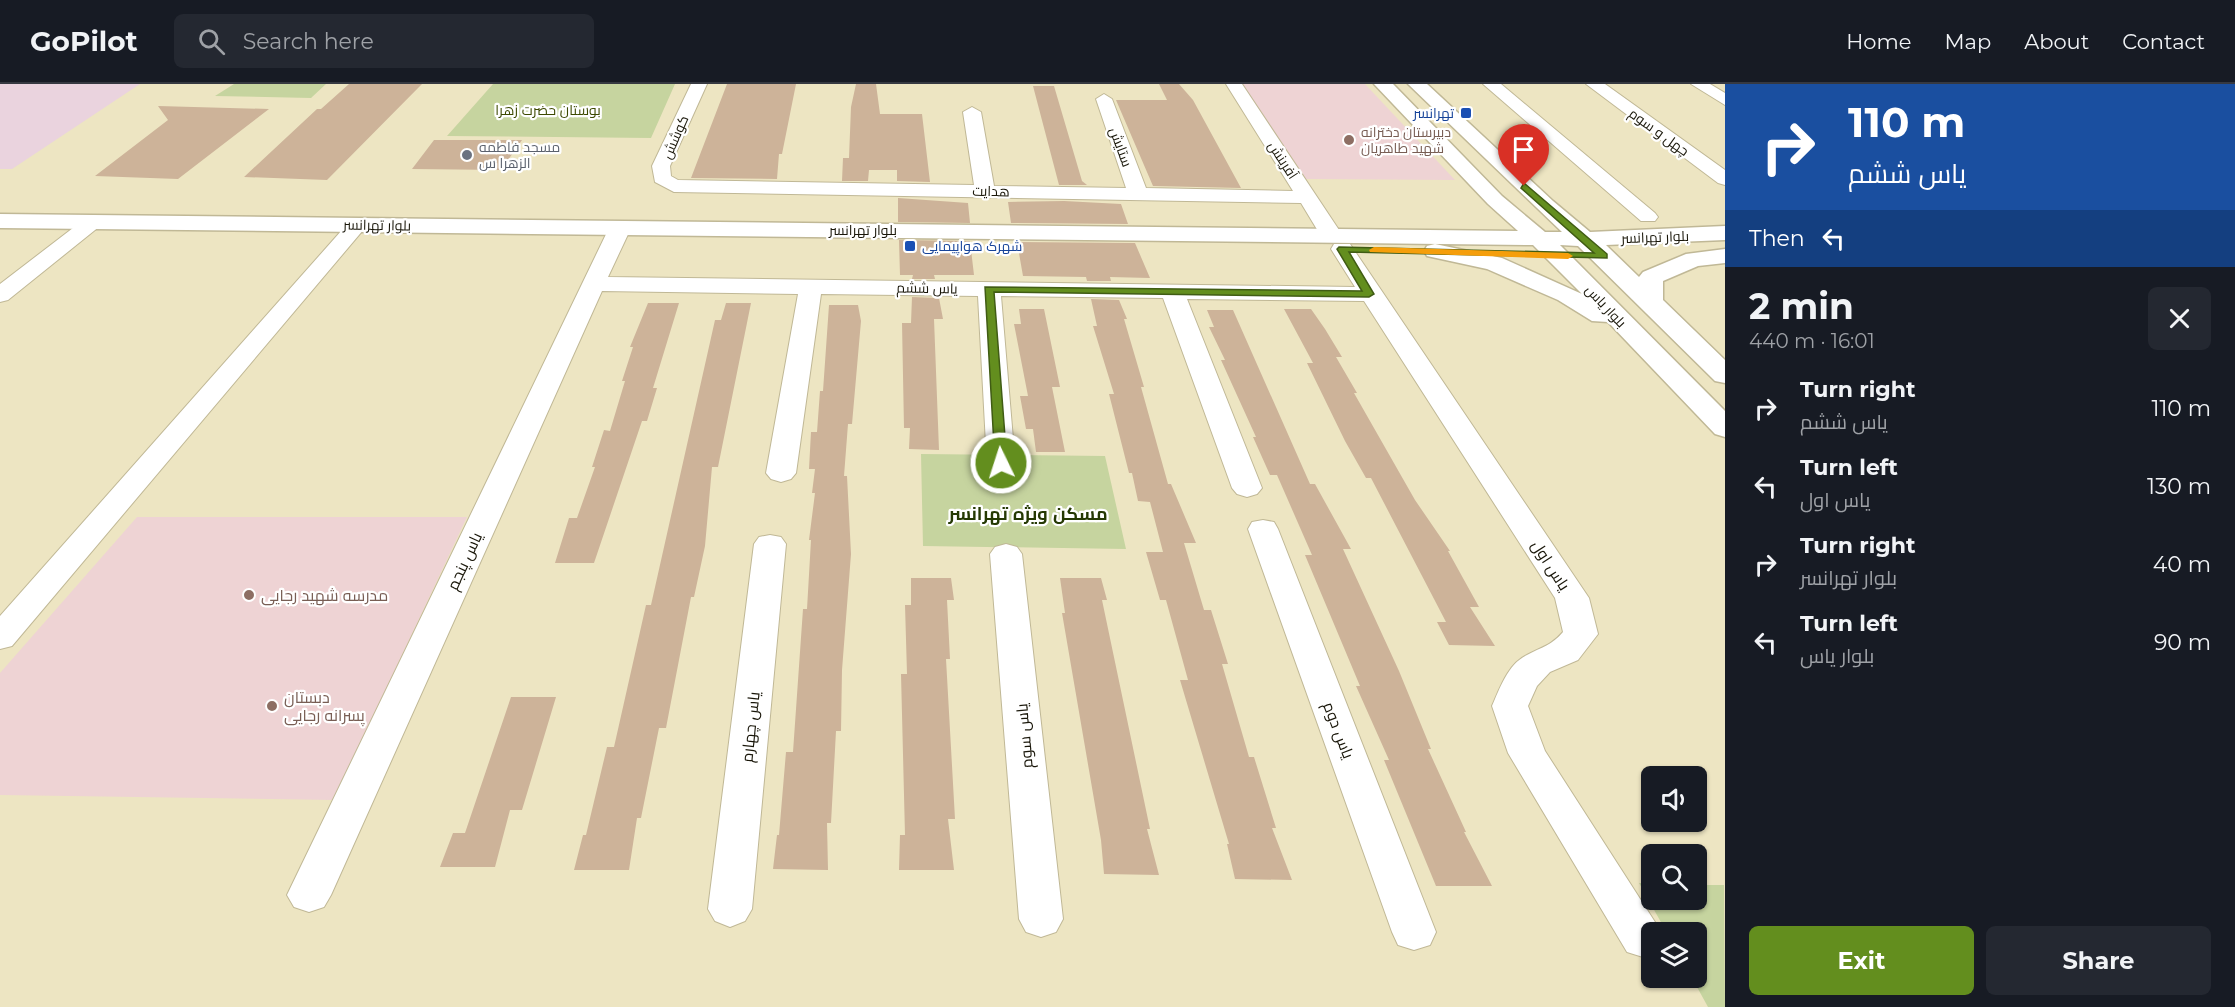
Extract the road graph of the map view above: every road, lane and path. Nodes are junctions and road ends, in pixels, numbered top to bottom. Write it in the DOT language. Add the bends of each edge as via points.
graph roads {
  1 [pos="699,84"];
  2 [pos="1234,84"];
  3 [pos="1383,84"];
  4 [pos="1417,84"];
  5 [pos="1491,84"];
  6 [pos="1594,84"];
  7 [pos="1699,84"];
  8 [pos="1101,91"];
  9 [pos="1725,100"];
  10 [pos="972,112"];
  11 [pos="1725,179"];
  12 [pos="674,186"];
  13 [pos="985,191"];
  14 [pos="1138,194"];
  15 [pos="1307,197"];
  16 [pos="1495,200"];
  17 [pos="1552,212"];
  18 [pos="1648,217"];
  19 [pos="0,221"];
  20 [pos="85,229"];
  21 [pos="351,232"];
  22 [pos="1725,233"];
  23 [pos="0,234"];
  24 [pos="617,234"];
  25 [pos="1460,237"];
  26 [pos="1538,237"];
  27 [pos="1665,237"];
  28 [pos="1580,238"];
  29 [pos="1337,242"];
  30 [pos="1433,251"];
  31 [pos="1559,256"];
  32 [pos="1604,256"];
  33 [pos="1710,257"];
  34 [pos="592,284"];
  35 [pos="811,286"];
  36 [pos="989,289"];
  37 [pos="1172,291"];
  38 [pos="1369,294"];
  39 [pos="0,295"];
  40 [pos="1651,303"];
  41 [pos="1636,338"];
  42 [pos="1725,375"];
  43 [pos="1725,428"];
  44 [pos="1001,463"];
  45 [pos="781,473"];
  46 [pos="1247,488"];
  47 [pos="1263,529"];
  48 [pos="770,544"];
  49 [pos="1006,554"];
  50 [pos="0,638"];
  51 [pos="309,895"];
  52 [pos="729,909"];
  53 [pos="1041,919"];
  54 [pos="1414,932"];
  55 [pos="1641,936"];
  1 -- 12 [label="street, کوشش" via="662,166 662,178"];
  2 -- 15 [label="street, آفرینش"];
  3 -- 16 [label="main road, بلوار یاس"];
  4 -- 17 [label="main road"];
  5 -- 18 [label="street"];
  6 -- 11 [label="street, چهل و سوم"];
  7 -- 9 [label="street"];
  8 -- 14 [label="street, ستایش"];
  10 -- 13 [label="street"];
  12 -- 13 [label="street, هدایت"];
  13 -- 14 [label="street, هدایت"];
  14 -- 15 [label="street, هدایت"];
  15 -- 29 [label="street, آفرینش"];
  16 -- 25 [label="main road" via="1505,216 1501,221"];
  16 -- 26 [label="main road, بلوار یاس"];
  17 -- 27 [label="main road" via="1617,232"];
  17 -- 28 [label="main road"];
  19 -- 20 [label="main road, بلوار تهرانسر"];
  20 -- 21 [label="main road, بلوار تهرانسر"];
  20 -- 23 [label="main road, بلوار تهرانسر"];
  20 -- 39 [label="street"];
  21 -- 24 [label="main road, بلوار تهرانسر"];
  21 -- 50 [label="street"];
  22 -- 27 [label="main road, بلوار تهرانسر"];
  24 -- 29 [label="main road, بلوار تهرانسر"];
  24 -- 34 [label="street, یاس پنجم"];
  25 -- 26 [label="main road, بلوار تهرانسر"];
  25 -- 29 [label="main road, بلوار تهرانسر"];
  26 -- 28 [label="main road, بلوار تهرانسر"];
  26 -- 31 [label="main road, بلوار یاس"];
  27 -- 28 [label="main road, بلوار تهرانسر"];
  27 -- 33 [label="main road" via="1643,242 1644,246 1666,255"];
  28 -- 32 [label="main road"];
  29 -- 30 [label="main road, بلوار تهرانسر"];
  29 -- 38 [label="street, یاس اول"];
  30 -- 31 [label="main road, بلوار تهرانسر"];
  30 -- 41 [label="main road" via="1494,263 1527,277"];
  31 -- 32 [label="main road, بلوار تهرانسر"];
  31 -- 41 [label="main road, بلوار یاس"];
  32 -- 33 [label="main road, بلوار تهرانسر"];
  32 -- 40 [label="main road"];
  33 -- 40 [label="main road" via="1651,278"];
  34 -- 35 [label="street, یاس ششم"];
  34 -- 51 [label="street, یاس پنجم"];
  35 -- 36 [label="street, یاس ششم"];
  35 -- 45 [label="street"];
  36 -- 37 [label="street, یاس ششم"];
  36 -- 44 [label="street"];
  37 -- 38 [label="street, یاس ششم"];
  37 -- 46 [label="street"];
  38 -- 55 [label="street, یاس اول" via="1572,598 1581,634 1566,652 1538,664 1521,681 1510,706 1527,753"];
  40 -- 42 [label="main road"];
  41 -- 43 [label="main road, بلوار یاس"];
  47 -- 54 [label="street, یاس دوم"];
  48 -- 52 [label="street, یاس چهارم"];
  49 -- 53 [label="street, یاس سوم"];
}
